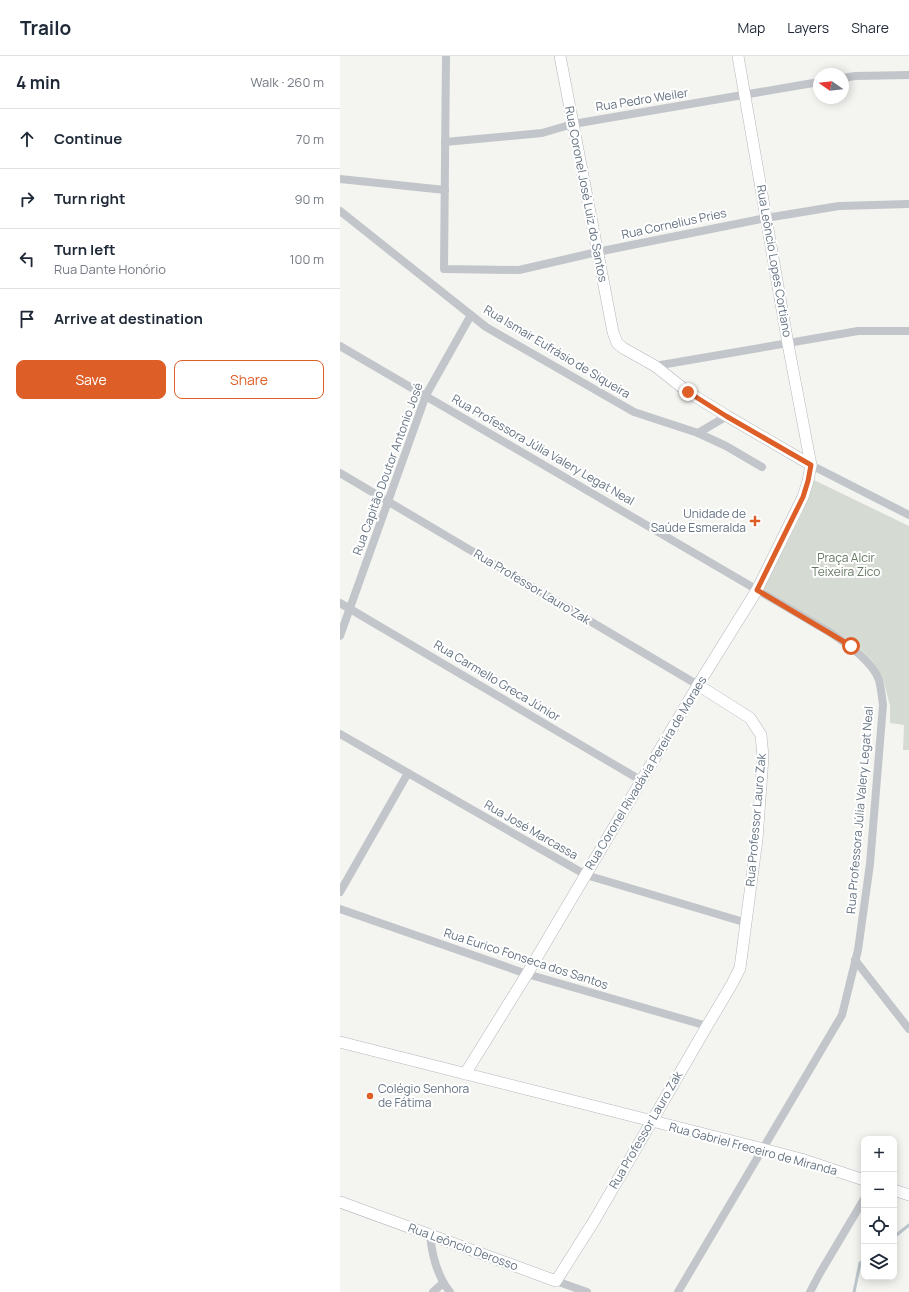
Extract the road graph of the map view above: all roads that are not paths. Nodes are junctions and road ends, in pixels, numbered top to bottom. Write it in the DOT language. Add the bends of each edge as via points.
graph roads {
  1 [pos="446,56"];
  2 [pos="560,56"];
  3 [pos="738,56"];
  4 [pos="909,75"];
  5 [pos="849,77"];
  6 [pos="813,83"];
  7 [pos="745,96"];
  8 [pos="573,124"];
  9 [pos="445,142"];
  10 [pos="340,179"];
  11 [pos="445,190"];
  12 [pos="909,204"];
  13 [pos="340,211"];
  14 [pos="766,218"];
  15 [pos="597,252"];
  16 [pos="471,315"];
  17 [pos="909,331"];
  18 [pos="788,344"];
  19 [pos="340,346"];
  20 [pos="655,366"];
  21 [pos="426,395"];
  22 [pos="724,418"];
  23 [pos="698,432"];
  24 [pos="811,465"];
  25 [pos="762,467"];
  26 [pos="340,473"];
  27 [pos="388,502"];
  28 [pos="909,515"];
  29 [pos="757,590"];
  30 [pos="340,602"];
  31 [pos="350,608"];
  32 [pos="340,636"];
  33 [pos="698,685"];
  34 [pos="340,734"];
  35 [pos="408,773"];
  36 [pos="642,780"];
  37 [pos="586,875"];
  38 [pos="340,892"];
  39 [pos="340,909"];
  40 [pos="747,923"];
  41 [pos="855,960"];
  42 [pos="527,974"];
  43 [pos="707,1026"];
  44 [pos="909,1029"];
  45 [pos="340,1042"];
  46 [pos="465,1074"];
  47 [pos="651,1121"];
  48 [pos="763,1149"];
  49 [pos="861,1179"];
  50 [pos="897,1191"];
  51 [pos="909,1195"];
  52 [pos="340,1202"];
  53 [pos="861,1204"];
  54 [pos="430,1235"];
  55 [pos="556,1281"];
  56 [pos="443,1283"];
  57 [pos="433,1292"];
  58 [pos="450,1292"];
  59 [pos="587,1292"];
  60 [pos="678,1292"];
  61 [pos="810,1292"];
  1 -- 9 [label="street"];
  2 -- 8 [label="street, Rua Coronel José Luiz do Santos"];
  3 -- 7 [label="street, Rua Leôncio Lopes Cortiano"];
  4 -- 5 [label="street"];
  6 -- 7 [label="street, Rua Pedro Weiler"];
  7 -- 8 [label="street, Rua Pedro Weiler"];
  7 -- 14 [label="street, Rua Leôncio Lopes Cortiano"];
  8 -- 9 [label="street, Rua Pedro Weiler" via="542,133"];
  8 -- 15 [label="street, Rua Coronel José Luiz do Santos"];
  9 -- 11 [label="street"];
  10 -- 11 [label="street"];
  11 -- 15 [label="street, Rua Cornelius Pries" via="444,269 519,270"];
  12 -- 14 [label="street, Rua Cornelius Pries" via="839,206"];
  13 -- 16 [label="street, Rua Ismair Eufrásio de Siqueira"];
  14 -- 15 [label="street, Rua Cornelius Pries"];
  14 -- 18 [label="street, Rua Leôncio Lopes Cortiano"];
  15 -- 20 [label="street, Rua Coronel José Luiz do Santos" via="617,343"];
  16 -- 21 [label="street, Rua Capitão Doutor Antonio José"];
  16 -- 23 [label="street, Rua Ismair Eufrásio de Siqueira" via="486,327 634,412"];
  17 -- 18 [label="street" via="858,331"];
  18 -- 20 [label="street"];
  18 -- 24 [label="street, Rua Leôncio Lopes Cortiano"];
  19 -- 21 [label="street, Rua Professora Júlia Valery Legat Neal"];
  20 -- 22 [label="street"];
  21 -- 27 [label="street, Rua Capitão Doutor Antonio José"];
  21 -- 29 [label="street, Rua Professora Júlia Valery Legat Neal"];
  22 -- 23 [label="street"];
  22 -- 24 [label="street"];
  23 -- 25 [label="street, Rua Ismair Eufrásio de Siqueira"];
  24 -- 28 [label="street"];
  24 -- 29 [label="street, Rua Coronel Rivadávia Pereira de Moraes" via="803,497"];
  26 -- 27 [label="street, Rua Professor Lauro Zak"];
  27 -- 31 [label="street, Rua Capitão Doutor Antonio José"];
  27 -- 33 [label="street, Rua Professor Lauro Zak"];
  29 -- 33 [label="street, Rua Coronel Rivadávia Pereira de Moraes"];
  29 -- 41 [label="street, Rua Professora Júlia Valery Legat Neal" via="851,646 878,680 883,713 870,864"];
  30 -- 31 [label="street, Rua Carmello Greca Júnior"];
  31 -- 32 [label="street, Rua Capitão Doutor Antonio José"];
  31 -- 36 [label="street, Rua Carmello Greca Júnior"];
  33 -- 36 [label="street, Rua Coronel Rivadávia Pereira de Moraes"];
  33 -- 40 [label="street, Rua Professor Lauro Zak" via="750,718 760,735 763,757 762,781"];
  34 -- 35 [label="street, Rua José Marcassa"];
  35 -- 37 [label="street, Rua José Marcassa"];
  35 -- 38 [label="street"];
  36 -- 37 [label="street, Rua Coronel Rivadávia Pereira de Moraes"];
  37 -- 40 [label="street, Rua José Marcassa"];
  37 -- 42 [label="street, Rua Coronel Rivadávia Pereira de Moraes"];
  39 -- 42 [label="street, Rua Eurico Fonseca dos Santos"];
  40 -- 43 [label="street, Rua Professor Lauro Zak" via="740,968"];
  41 -- 44 [label="street"];
  41 -- 48 [label="street, Rua Professora Júlia Valery Legat Neal" via="842,1015"];
  42 -- 43 [label="street, Rua Eurico Fonseca dos Santos"];
  42 -- 46 [label="street, Rua Coronel Rivadávia Pereira de Moraes"];
  43 -- 47 [label="street, Rua Professor Lauro Zak"];
  45 -- 46 [label="street, Rua Gabriel Freceiro de Miranda"];
  46 -- 47 [label="street, Rua Gabriel Freceiro de Miranda"];
  47 -- 48 [label="street, Rua Gabriel Freceiro de Miranda"];
  47 -- 55 [label="street, Rua Professor Lauro Zak" via="594,1221"];
  48 -- 49 [label="street, Rua Gabriel Freceiro de Miranda"];
  48 -- 60 [label="street, Rua Professora Júlia Valery Legat Neal"];
  50 -- 51 [label="street"];
  52 -- 54 [label="street, Rua Leôncio Derosso"];
  53 -- 61 [label="street"];
  54 -- 55 [label="street, Rua Leôncio Derosso"];
  54 -- 56 [label="street" via="432,1253"];
  55 -- 59 [label="street, Rua Leôncio Derosso"];
  56 -- 57 [label="street"];
  56 -- 58 [label="street"];
}
